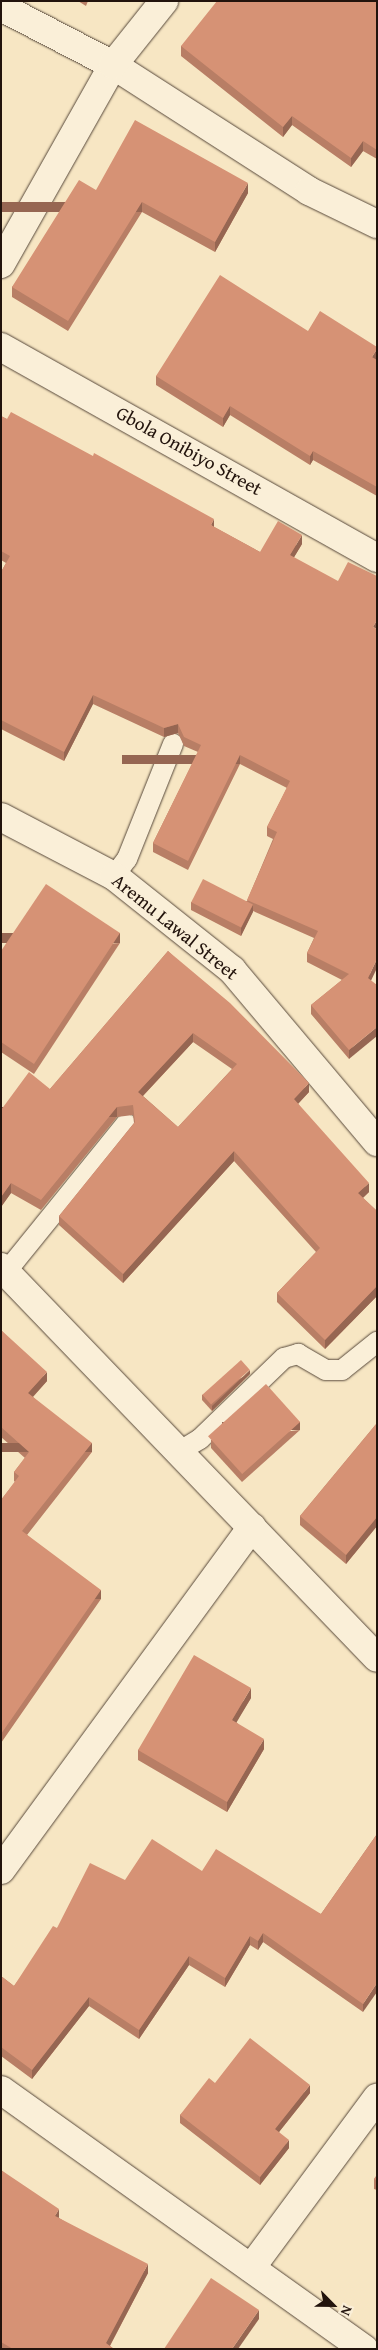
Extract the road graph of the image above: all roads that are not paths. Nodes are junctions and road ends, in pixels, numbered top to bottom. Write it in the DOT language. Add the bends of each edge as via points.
graph roads {
  1 [pos="164,1"];
  2 [pos="1,7"];
  3 [pos="113,65"];
  4 [pos="377,224"];
  5 [pos="1,264"];
  6 [pos="1,347"];
  7 [pos="377,558"];
  8 [pos="173,744"];
  9 [pos="1,817"];
  10 [pos="114,876"];
  11 [pos="126,1124"];
  12 [pos="377,1142"];
  13 [pos="4,1269"];
  14 [pos="377,1342"];
  15 [pos="180,1451"];
  16 [pos="252,1527"];
  17 [pos="377,1658"];
  18 [pos="1,1870"];
  19 [pos="1,2090"];
  20 [pos="377,2098"];
  21 [pos="251,2268"];
  22 [pos="364,2349"];
  1 -- 3 [label="street"];
  2 -- 3 [label="street"];
  3 -- 4 [label="street" via="309,191"];
  3 -- 5 [label="street"];
  6 -- 7 [label="street, Gbola Onibiyo Street"];
  8 -- 10 [label="lane" via="126,859"];
  9 -- 10 [label="street, Aremu Lawal Street"];
  10 -- 12 [label="street, Aremu Lawal Street" via="232,970"];
  11 -- 13 [label="lane"];
  13 -- 15 [label="street"];
  14 -- 15 [label="lane" via="342,1370 326,1370 298,1354 284,1358 200,1439"];
  15 -- 16 [label="street"];
  16 -- 17 [label="street"];
  16 -- 18 [label="street"];
  19 -- 21 [label="street"];
  20 -- 21 [label="street"];
  21 -- 22 [label="street"];
}
